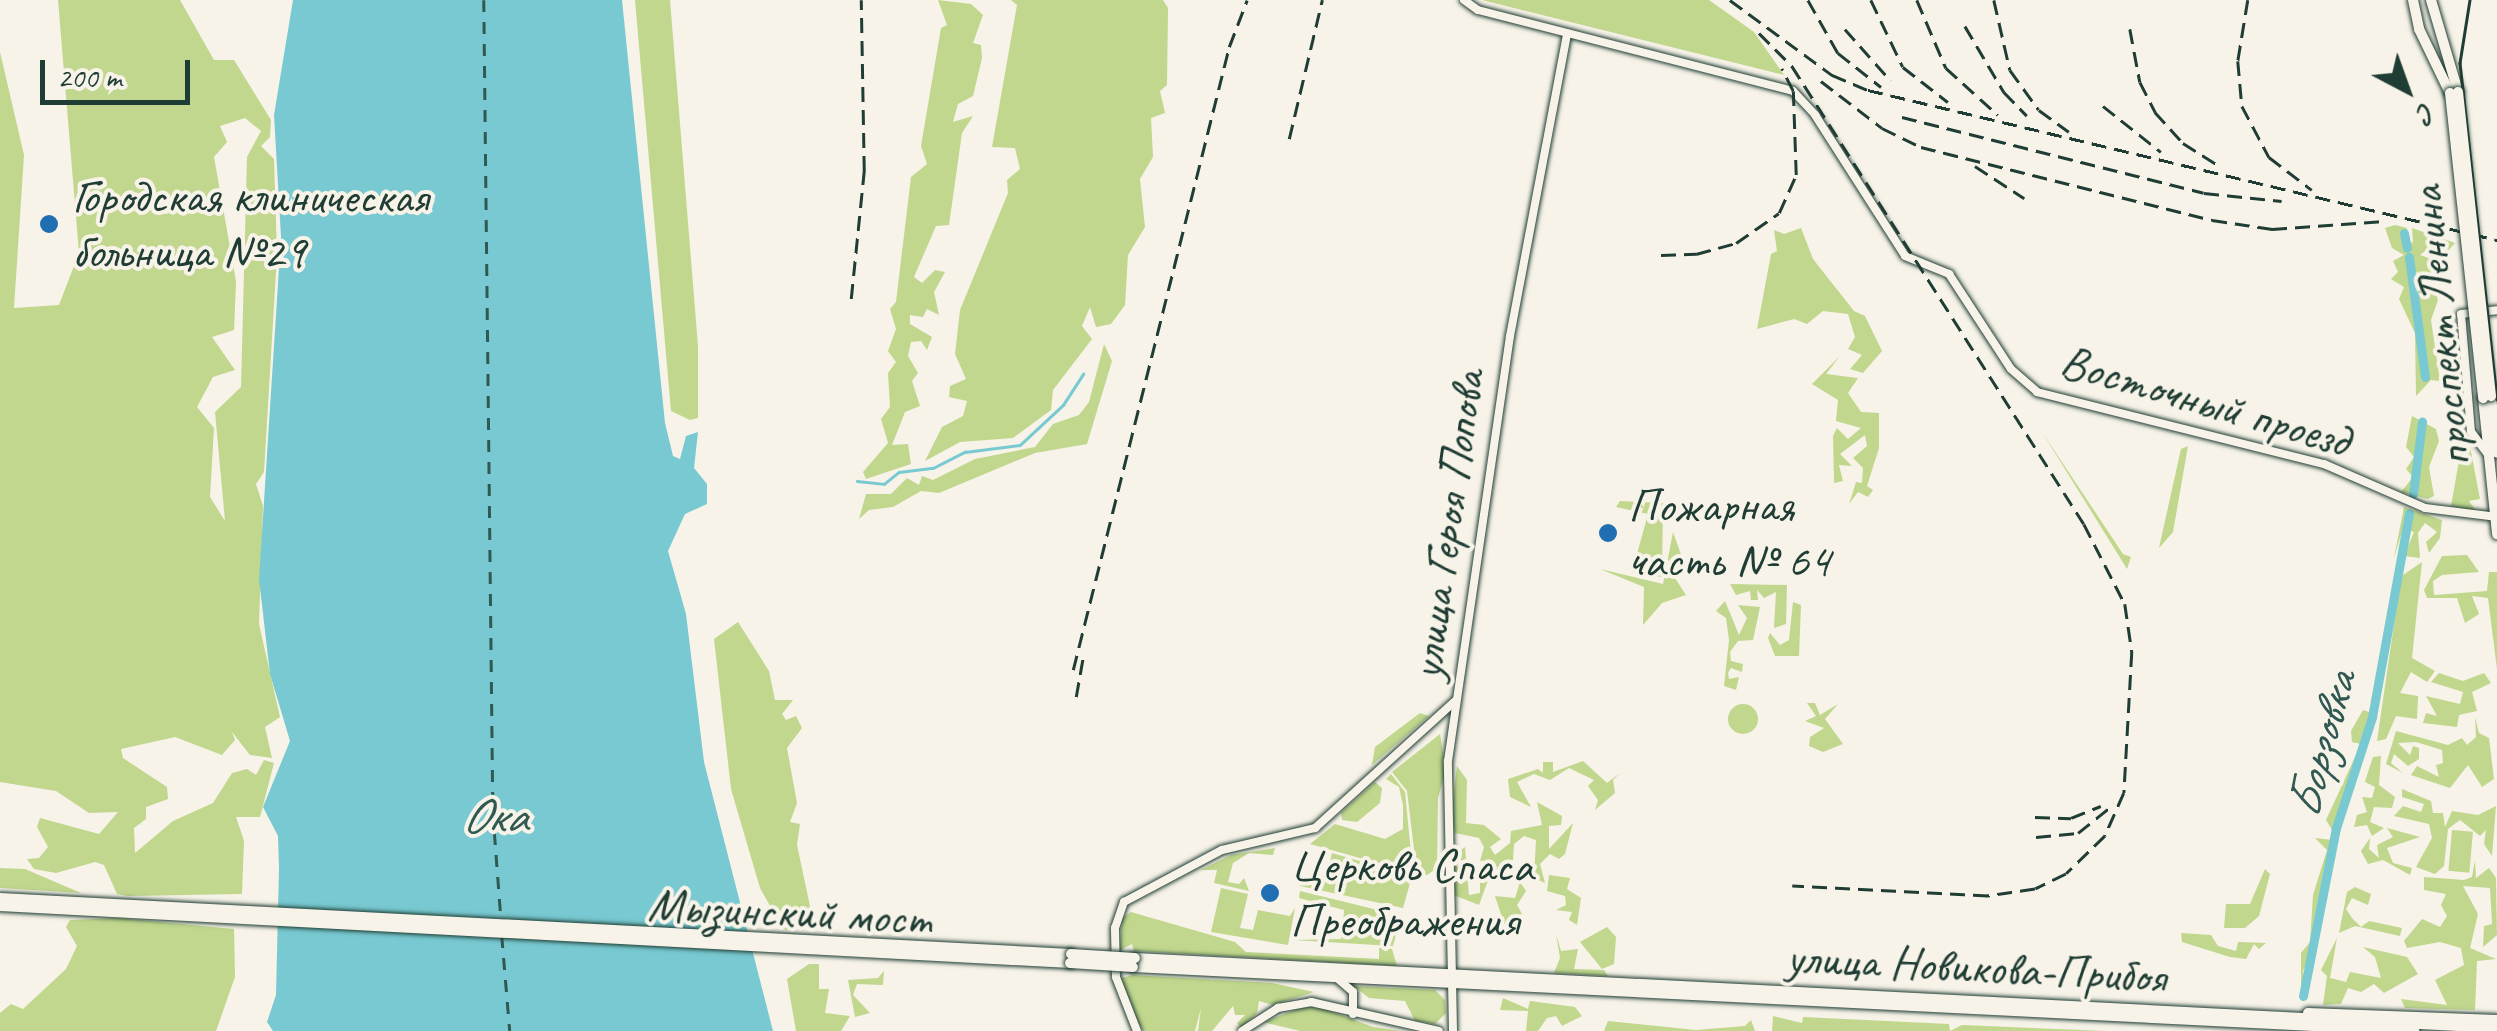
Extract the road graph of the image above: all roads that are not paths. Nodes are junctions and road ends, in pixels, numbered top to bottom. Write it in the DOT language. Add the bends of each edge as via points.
graph roads {
  1 [pos="1464,0"];
  2 [pos="2414,0"];
  3 [pos="2431,0"];
  4 [pos="1567,33"];
  5 [pos="2444,63"];
  6 [pos="2497,310"];
  7 [pos="2489,404"];
  8 [pos="2469,418"];
  9 [pos="2496,427"];
  10 [pos="2493,455"];
  11 [pos="2496,517"];
  12 [pos="2497,534"];
  13 [pos="1456,700"];
  14 [pos="1452,729"];
  15 [pos="1424,730"];
  16 [pos="0,898"];
  17 [pos="0,906"];
  18 [pos="124,906"];
  19 [pos="1134,962"];
  20 [pos="1336,978"];
  21 [pos="1452,980"];
  22 [pos="1349,988"];
  23 [pos="1328,1004"];
  24 [pos="1353,1014"];
  25 [pos="2497,1024"];
  26 [pos="2240,1025"];
  27 [pos="1137,1031"];
  28 [pos="1242,1031"];
  29 [pos="1439,1031"];
  30 [pos="1453,1031"];
  31 [pos="2272,1031"];
  32 [pos="2414,1031"];
  1 -- 4 [label="street, Восточный проезд" via="1478,10"];
  2 -- 5 [label="main road, проспект Ленина" via="2419,29"];
  3 -- 5 [label="main road, проспект Ленина"];
  4 -- 11 [label="street, Восточный проезд" via="1792,91 1905,256 1949,274 2011,369 2032,389 2324,464 2425,508"];
  4 -- 13 [label="street, улица Героя Попова" via="1510,336"];
  5 -- 7 [label="main road, проспект Ленина, bridge" via="2454,93"];
  6 -- 8 [label="street" via="2460,314"];
  7 -- 8 [label="street"];
  7 -- 9 [label="main road, проспект Ленина"];
  7 -- 10 [label="main road, проспект Ленина"];
  8 -- 10 [label="street" via="2471,432"];
  9 -- 10 [label="main road, проспект Ленина"];
  10 -- 11 [label="main road, проспект Ленина"];
  11 -- 12 [label="main road, проспект Ленина"];
  13 -- 14 [label="street, улица Героя Попова"];
  13 -- 15 [label="street"];
  14 -- 15 [label="street"];
  14 -- 21 [label="street, улица Героя Попова" via="1445,825"];
  15 -- 27 [label="street" via="1315,828 1222,850 1124,902 1115,928 1116,978"];
  16 -- 18 [label="main road"];
  17 -- 18 [label="main road"];
  18 -- 19 [label="main road, Мызинский мост, bridge"];
  19 -- 20 [label="main road, Мызинский мост"];
  19 -- 21 [label="main road, Мызинский мост"];
  20 -- 21 [label="main road, Мызинский мост"];
  20 -- 22 [label="street"];
  21 -- 25 [label="main road, улица Новикова-Прибоя"];
  21 -- 26 [label="main road, улица Новикова-Прибоя"];
  21 -- 30 [label="street, улица Героя Попова"];
  22 -- 23 [label="street" via="1344,1000"];
  22 -- 24 [label="street"];
  23 -- 24 [label="street"];
  23 -- 28 [label="street" via="1287,1005"];
  24 -- 29 [label="street"];
  26 -- 31 [label="main road"];
  26 -- 32 [label="main road, улица Новикова-Прибоя"];
}
